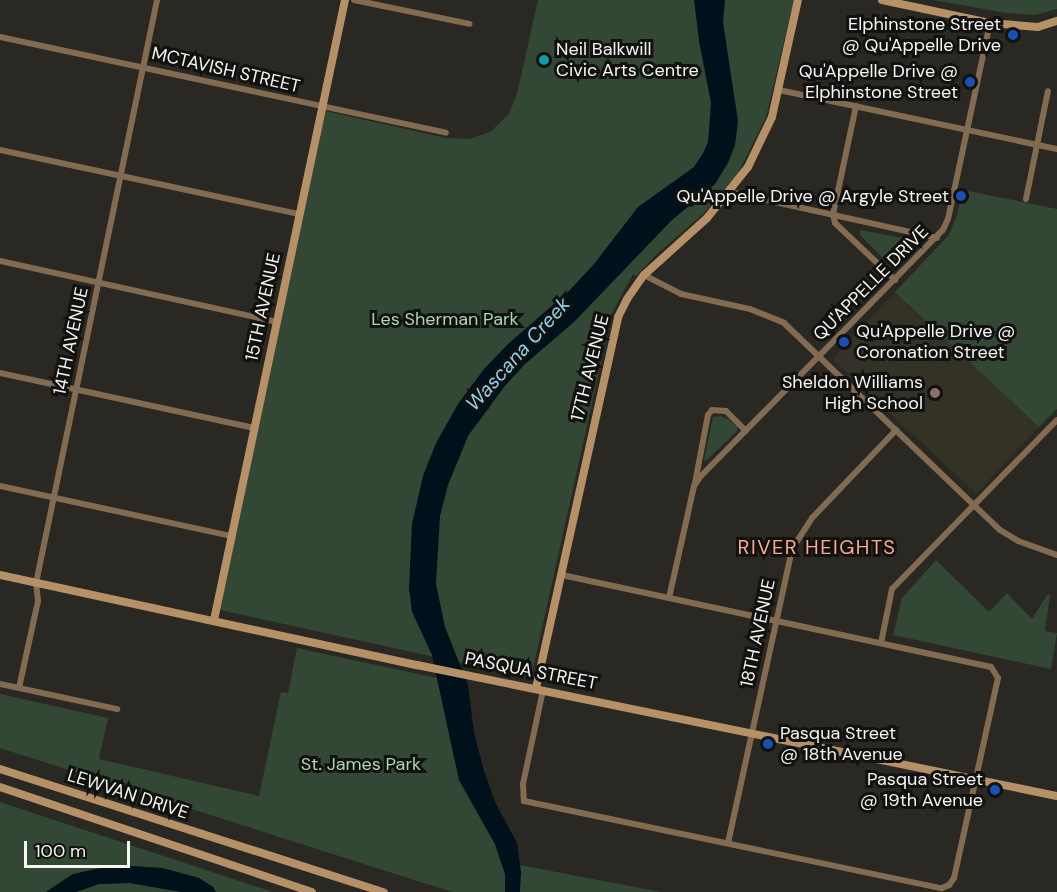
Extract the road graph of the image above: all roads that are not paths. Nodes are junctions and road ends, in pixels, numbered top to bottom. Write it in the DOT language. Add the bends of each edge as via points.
graph roads {
  1 [pos="157,0"];
  2 [pos="345,0"];
  3 [pos="354,0"];
  4 [pos="798,0"];
  5 [pos="882,0"];
  6 [pos="1057,21"];
  7 [pos="990,23"];
  8 [pos="470,24"];
  9 [pos="0,37"];
  10 [pos="143,67"];
  11 [pos="779,90"];
  12 [pos="1048,91"];
  13 [pos="856,106"];
  14 [pos="322,107"];
  15 [pos="967,132"];
  16 [pos="446,133"];
  17 [pos="1037,145"];
  18 [pos="1057,149"];
  19 [pos="0,150"];
  20 [pos="121,175"];
  21 [pos="730,192"];
  22 [pos="1026,199"];
  23 [pos="299,214"];
  24 [pos="833,214"];
  25 [pos="937,238"];
  26 [pos="0,261"];
  27 [pos="644,275"];
  28 [pos="895,280"];
  29 [pos="99,282"];
  30 [pos="277,322"];
  31 [pos="819,357"];
  32 [pos="0,373"];
  33 [pos="76,390"];
  34 [pos="1057,420"];
  35 [pos="254,428"];
  36 [pos="896,430"];
  37 [pos="746,431"];
  38 [pos="0,486"];
  39 [pos="694,486"];
  40 [pos="54,497"];
  41 [pos="975,506"];
  42 [pos="231,536"];
  43 [pos="1057,555"];
  44 [pos="0,575"];
  45 [pos="561,575"];
  46 [pos="36,583"];
  47 [pos="669,598"];
  48 [pos="214,620"];
  49 [pos="776,621"];
  50 [pos="881,643"];
  51 [pos="0,684"];
  52 [pos="19,688"];
  53 [pos="540,689"];
  54 [pos="117,709"];
  55 [pos="752,732"];
  56 [pos="0,769"];
  57 [pos="976,780"];
  58 [pos="0,787"];
  59 [pos="1057,796"];
  60 [pos="728,843"];
  61 [pos="312,892"];
  62 [pos="384,892"];
  1 -- 10 [label="street, 14TH AVENUE"];
  2 -- 14 [label="street, 15TH AVENUE"];
  3 -- 8 [label="street"];
  4 -- 11 [label="street, 17TH AVENUE"];
  5 -- 7 [label="street"];
  6 -- 7 [label="street" via="1038,27"];
  7 -- 15 [label="street, QU'APPELLE DRIVE"];
  9 -- 10 [label="street, MCTAVISH STREET"];
  10 -- 14 [label="street, MCTAVISH STREET"];
  10 -- 20 [label="street, 14TH AVENUE"];
  11 -- 13 [label="street"];
  11 -- 21 [label="street, 17TH AVENUE" via="761,141"];
  12 -- 17 [label="street"];
  13 -- 15 [label="street"];
  13 -- 24 [label="street"];
  14 -- 16 [label="street, MCTAVISH STREET"];
  14 -- 23 [label="street, 15TH AVENUE"];
  15 -- 17 [label="street"];
  15 -- 25 [label="street, QU'APPELLE DRIVE" via="948,219"];
  17 -- 18 [label="street"];
  17 -- 22 [label="street"];
  19 -- 20 [label="street"];
  20 -- 23 [label="street"];
  20 -- 29 [label="street, 14TH AVENUE"];
  21 -- 24 [label="street"];
  21 -- 27 [label="street, 17TH AVENUE"];
  23 -- 30 [label="street, 15TH AVENUE"];
  24 -- 25 [label="street"];
  24 -- 28 [label="street" via="835,223"];
  25 -- 28 [label="street, QU'APPELLE DRIVE"];
  26 -- 29 [label="street"];
  27 -- 31 [label="street" via="681,294 772,316"];
  27 -- 45 [label="street, 17TH AVENUE" via="627,299 612,335"];
  28 -- 31 [label="street, QU'APPELLE DRIVE"];
  29 -- 30 [label="street"];
  29 -- 33 [label="street, 14TH AVENUE"];
  30 -- 35 [label="street, 15TH AVENUE"];
  31 -- 36 [label="street"];
  31 -- 37 [label="street, QU'APPELLE DRIVE"];
  32 -- 33 [label="street"];
  33 -- 35 [label="street"];
  33 -- 40 [label="street, 14TH AVENUE"];
  34 -- 41 [label="street"];
  35 -- 42 [label="street, 15TH AVENUE"];
  36 -- 41 [label="street"];
  36 -- 49 [label="street, 18TH AVENUE" via="812,518 796,542"];
  37 -- 39 [label="street, QU'APPELLE DRIVE"];
  37 -- 39 [label="street" via="726,411 712,410"];
  38 -- 40 [label="street"];
  39 -- 47 [label="street"];
  40 -- 42 [label="street"];
  40 -- 46 [label="street, 14TH AVENUE"];
  41 -- 43 [label="street" via="999,530"];
  41 -- 50 [label="street" via="892,589"];
  42 -- 48 [label="street, 15TH AVENUE"];
  44 -- 46 [label="street, PASQUA STREET"];
  45 -- 47 [label="street"];
  45 -- 53 [label="street, 17TH AVENUE"];
  46 -- 48 [label="street, PASQUA STREET"];
  46 -- 52 [label="street, 14TH AVENUE" via="38,601"];
  47 -- 49 [label="street"];
  48 -- 53 [label="street, PASQUA STREET"];
  49 -- 50 [label="street"];
  49 -- 55 [label="street, 18TH AVENUE"];
  50 -- 57 [label="street" via="991,668 998,678"];
  51 -- 52 [label="street"];
  52 -- 54 [label="street"];
  53 -- 55 [label="street, PASQUA STREET"];
  53 -- 60 [label="street, 17TH AVENUE" via="523,784 524,801"];
  55 -- 57 [label="street, PASQUA STREET"];
  55 -- 60 [label="street, 18TH AVENUE"];
  56 -- 62 [label="street, LEWVAN DRIVE"];
  57 -- 59 [label="street, PASQUA STREET"];
  57 -- 60 [label="street" via="954,878 942,888"];
  58 -- 61 [label="street, LEWVAN DRIVE"];
}
